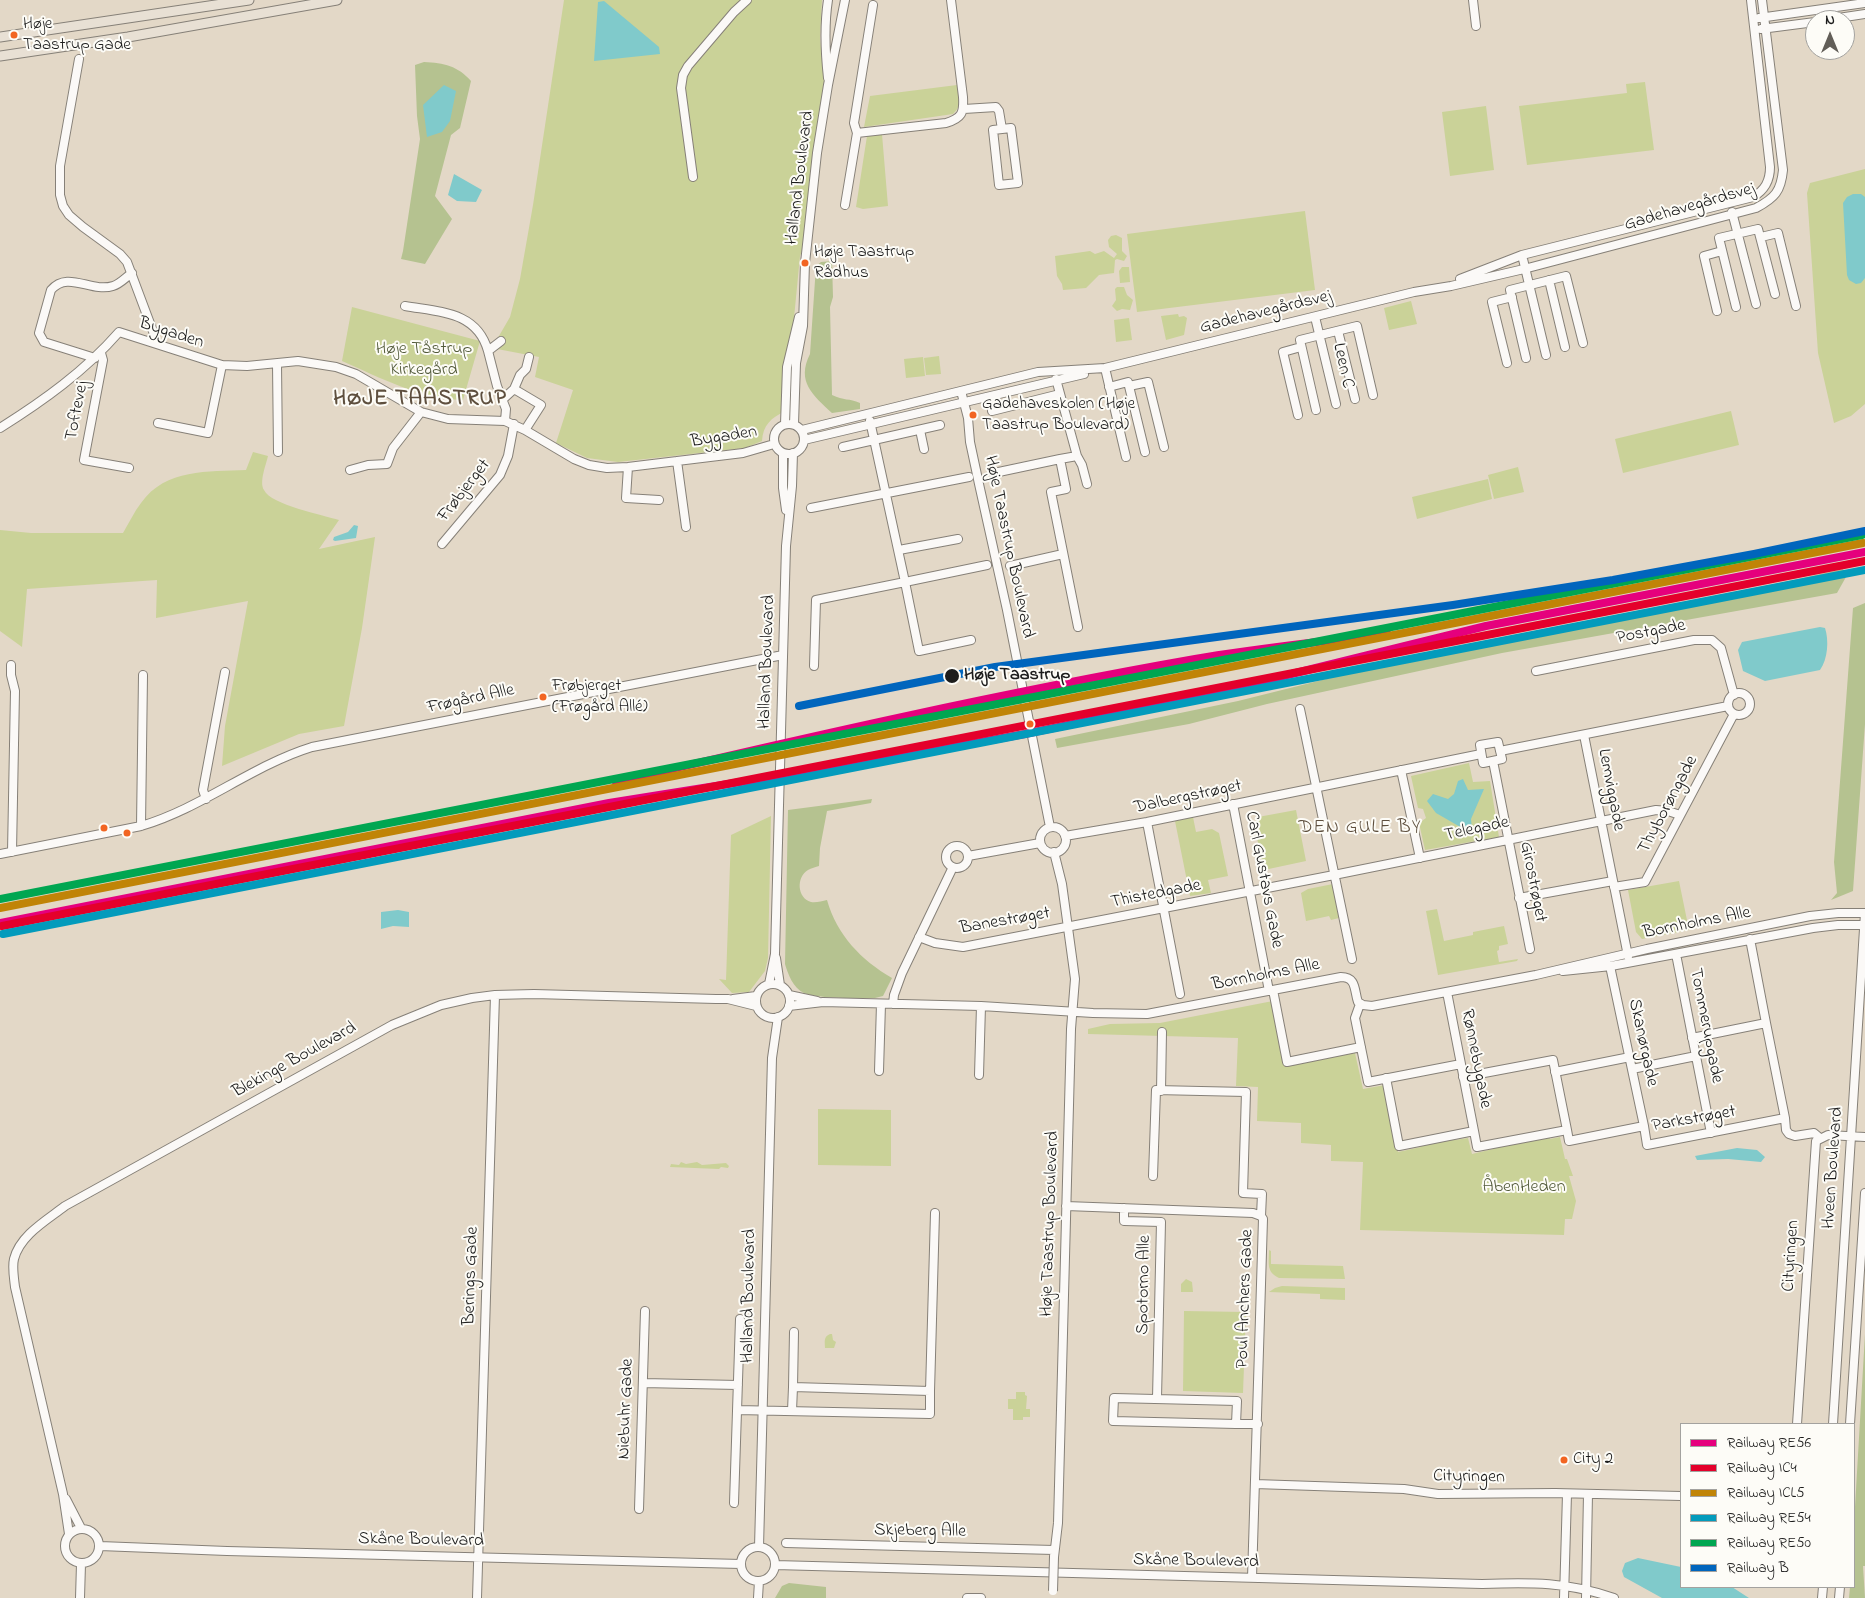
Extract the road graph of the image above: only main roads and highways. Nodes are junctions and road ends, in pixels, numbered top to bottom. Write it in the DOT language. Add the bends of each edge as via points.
graph roads {
  1 [pos="249,0"];
  2 [pos="337,0"];
  3 [pos="0,37"];
  4 [pos="0,56"];
  1 -- 3 [label="main road"];
  2 -- 4 [label="main road"];
}
